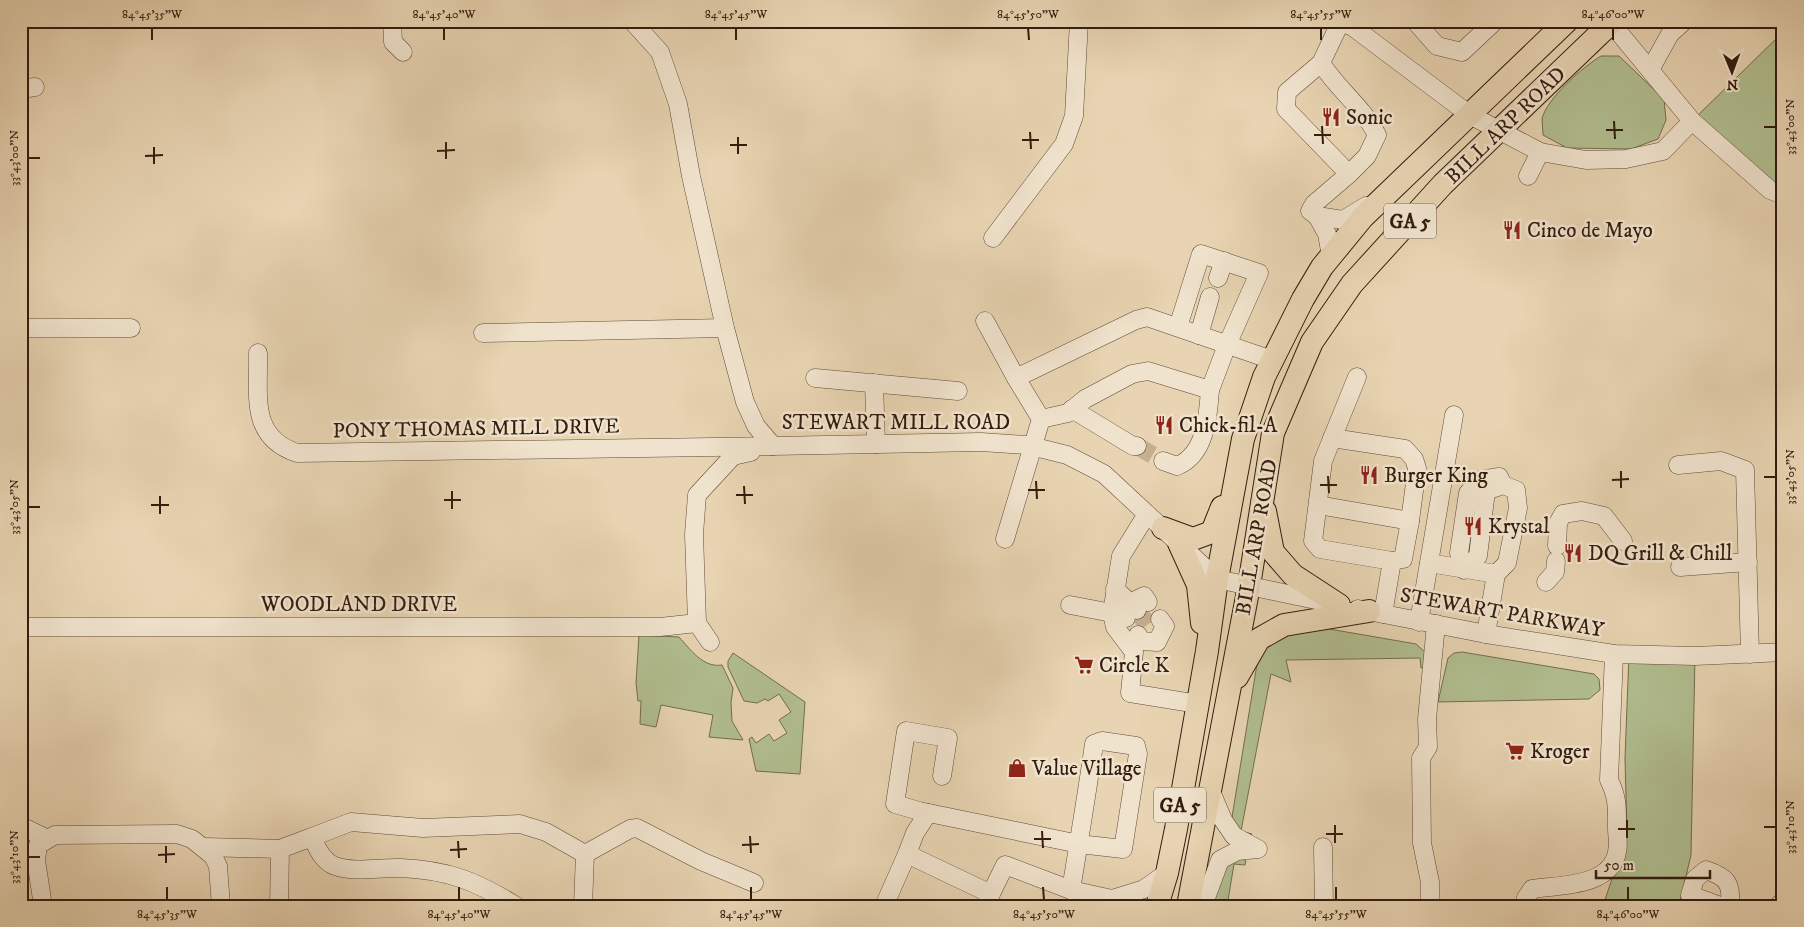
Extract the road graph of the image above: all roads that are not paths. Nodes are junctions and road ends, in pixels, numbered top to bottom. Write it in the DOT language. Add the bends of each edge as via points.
graph roads {
  1 [pos="392,21"];
  2 [pos="632,21"];
  3 [pos="1079,21"];
  4 [pos="1341,21"];
  5 [pos="1415,21"];
  6 [pos="1494,21"];
  7 [pos="1557,21"];
  8 [pos="1567,21"];
  9 [pos="1684,21"];
  10 [pos="1612,22"];
  11 [pos="1545,42"];
  12 [pos="403,52"];
  13 [pos="1321,63"];
  14 [pos="1650,70"];
  15 [pos="1470,114"];
  16 [pos="1692,122"];
  17 [pos="1500,129"];
  18 [pos="1540,152"];
  19 [pos="1412,170"];
  20 [pos="1349,174"];
  21 [pos="1528,176"];
  22 [pos="1783,195"];
  23 [pos="1317,216"];
  24 [pos="992,238"];
  25 [pos="1331,256"];
  26 [pos="1224,261"];
  27 [pos="1218,278"];
  28 [pos="1210,297"];
  29 [pos="984,321"];
  30 [pos="1178,327"];
  31 [pos="21,328"];
  32 [pos="131,328"];
  33 [pos="725,328"];
  34 [pos="483,333"];
  35 [pos="1199,335"];
  36 [pos="1227,345"];
  37 [pos="258,354"];
  38 [pos="1272,360"];
  39 [pos="1357,377"];
  40 [pos="815,378"];
  41 [pos="1016,378"];
  42 [pos="874,384"];
  43 [pos="1210,390"];
  44 [pos="958,391"];
  45 [pos="1072,410"];
  46 [pos="1454,415"];
  47 [pos="1041,419"];
  48 [pos="1332,438"];
  49 [pos="1244,440"];
  50 [pos="876,444"];
  51 [pos="773,446"];
  52 [pos="1032,446"];
  53 [pos="1137,446"];
  54 [pos="1163,461"];
  55 [pos="1678,465"];
  56 [pos="1263,497"];
  57 [pos="1318,505"];
  58 [pos="1410,521"];
  59 [pos="1163,528"];
  60 [pos="1005,539"];
  61 [pos="1623,541"];
  62 [pos="1392,562"];
  63 [pos="1748,562"];
  64 [pos="1429,563"];
  65 [pos="1680,567"];
  66 [pos="1464,570"];
  67 [pos="1496,574"];
  68 [pos="1217,579"];
  69 [pos="1546,582"];
  70 [pos="1249,586"];
  71 [pos="1070,605"];
  72 [pos="1339,605"];
  73 [pos="1131,609"];
  74 [pos="1376,613"];
  75 [pos="697,623"];
  76 [pos="1427,623"];
  77 [pos="21,627"];
  78 [pos="1486,634"];
  79 [pos="710,642"];
  80 [pos="1207,650"];
  81 [pos="1783,652"];
  82 [pos="1614,654"];
  83 [pos="1750,654"];
  84 [pos="1228,694"];
  85 [pos="1198,704"];
  86 [pos="942,776"];
  87 [pos="1210,790"];
  88 [pos="928,813"];
  89 [pos="21,826"];
  90 [pos="312,837"];
  91 [pos="46,838"];
  92 [pos="1079,844"];
  93 [pos="203,846"];
  94 [pos="1323,847"];
  95 [pos="280,849"];
  96 [pos="585,854"];
  97 [pos="907,854"];
  98 [pos="1167,873"];
  99 [pos="754,882"];
  100 [pos="1071,890"];
  101 [pos="988,900"];
  102 [pos="1783,901"];
  103 [pos="1113,903"];
  104 [pos="43,906"];
  105 [pos="221,906"];
  106 [pos="279,906"];
  107 [pos="516,906"];
  108 [pos="583,906"];
  109 [pos="884,906"];
  110 [pos="1157,906"];
  111 [pos="1188,906"];
  112 [pos="1203,906"];
  113 [pos="1324,906"];
  114 [pos="1430,906"];
  115 [pos="1524,906"];
  116 [pos="1720,906"];
  117 [pos="1730,906"];
  118 [pos="1778,906"];
  1 -- 12 [label="street" via="393,42"];
  2 -- 33 [label="street, STEWART MILL ROAD" via="660,52 678,104"];
  3 -- 24 [label="street" via="1074,116 1064,144"];
  4 -- 13 [label="street"];
  4 -- 15 [label="street"];
  5 -- 6 [label="street" via="1437,46 1462,52"];
  7 -- 11 [label="street"];
  8 -- 11 [label="main road, BILL ARP ROAD / GA 5"];
  9 -- 14 [label="street" via="1670,34"];
  10 -- 14 [label="street"];
  10 -- 17 [label="main road, BILL ARP ROAD / GA 5"];
  11 -- 15 [label="main road, BILL ARP ROAD / GA 5"];
  13 -- 20 [label="street" via="1335,84 1368,118 1377,135 1367,156"];
  13 -- 20 [label="street" via="1287,92 1286,109"];
  14 -- 16 [label="street"];
  15 -- 17 [label="street"];
  15 -- 19 [label="main road, BILL ARP ROAD / GA 5"];
  16 -- 18 [label="street" via="1663,151 1626,159 1586,160"];
  16 -- 22 [label="street" via="1770,190"];
  17 -- 18 [label="street"];
  17 -- 56 [label="main road, BILL ARP ROAD / GA 5" via="1443,184 1352,284 1312,342 1273,433"];
  18 -- 21 [label="street"];
  19 -- 23 [label="street" via="1359,212 1343,220"];
  19 -- 25 [label="main road, BILL ARP ROAD / GA 5" via="1367,213"];
  20 -- 23 [label="street" via="1314,204 1310,211"];
  23 -- 25 [label="street" via="1327,234"];
  25 -- 38 [label="main road, BILL ARP ROAD / GA 5" via="1303,299"];
  26 -- 27 [label="street"];
  26 -- 30 [label="street" via="1201,254"];
  26 -- 36 [label="street" via="1259,273"];
  28 -- 35 [label="street"];
  29 -- 41 [label="street"];
  30 -- 35 [label="street"];
  30 -- 41 [label="street" via="1147,317 1136,320"];
  31 -- 32 [label="street"];
  33 -- 34 [label="street"];
  33 -- 51 [label="street, STEWART MILL ROAD" via="745,402 756,426"];
  35 -- 36 [label="street"];
  36 -- 38 [label="street"];
  36 -- 43 [label="street"];
  37 -- 51 [label="street, PONY THOMAS MILL DRIVE" via="260,419 273,441 297,453"];
  38 -- 49 [label="main road, BILL ARP ROAD / GA 5"];
  39 -- 48 [label="street"];
  40 -- 42 [label="street"];
  41 -- 47 [label="street"];
  42 -- 44 [label="street"];
  42 -- 50 [label="street"];
  43 -- 45 [label="street" via="1148,371 1132,374 1085,399"];
  43 -- 54 [label="street" via="1202,442 1188,462 1177,466"];
  45 -- 47 [label="street"];
  45 -- 53 [label="street"];
  46 -- 64 [label="street"];
  47 -- 52 [label="street"];
  48 -- 57 [label="street" via="1323,461"];
  48 -- 58 [label="street" via="1405,449 1417,468"];
  49 -- 59 [label="main road" via="1212,532 1193,538"];
  49 -- 68 [label="main road, BILL ARP ROAD / GA 5"];
  50 -- 51 [label="street, STEWART MILL ROAD"];
  50 -- 52 [label="street, STEWART MILL ROAD" via="981,442"];
  51 -- 75 [label="street" via="733,456 698,495 694,534"];
  52 -- 59 [label="street, STEWART MILL ROAD" via="1067,455 1104,474"];
  52 -- 60 [label="street"];
  55 -- 63 [label="street" via="1721,461 1745,470"];
  56 -- 70 [label="main road, BILL ARP ROAD / GA 5"];
  56 -- 72 [label="main road" via="1273,552 1292,575"];
  57 -- 58 [label="street"];
  57 -- 62 [label="street" via="1313,541 1320,549"];
  58 -- 62 [label="street" via="1403,559"];
  59 -- 68 [label="street, STEWART MILL ROAD"];
  59 -- 73 [label="street" via="1121,556 1115,589"];
  59 -- 80 [label="main road" via="1198,585"];
  61 -- 69 [label="street" via="1604,516 1582,511 1563,514 1558,523 1555,572"];
  62 -- 74 [label="street"];
  63 -- 65 [label="street"];
  63 -- 83 [label="street"];
  64 -- 66 [label="street"];
  64 -- 76 [label="street"];
  66 -- 67 [label="street"];
  66 -- 67 [label="street" via="1478,556 1486,491 1503,485 1516,490 1518,508 1507,564"];
  67 -- 78 [label="street"];
  68 -- 70 [label="street, STEWART PARKWAY"];
  68 -- 80 [label="main road, BILL ARP ROAD / GA 5"];
  70 -- 72 [label="street, STEWART PARKWAY"];
  70 -- 84 [label="main road, BILL ARP ROAD / GA 5"];
  71 -- 73 [label="street"];
  72 -- 74 [label="street, STEWART PARKWAY"];
  73 -- 85 [label="street" via="1115,627 1148,635 1130,693"];
  74 -- 76 [label="street, STEWART PARKWAY"];
  74 -- 84 [label="main road" via="1284,625 1259,639"];
  75 -- 77 [label="street, WOODLAND DRIVE" via="660,627"];
  75 -- 79 [label="street"];
  76 -- 78 [label="street, STEWART PARKWAY"];
  76 -- 114 [label="street" via="1428,747 1421,758 1422,843 1430,882"];
  78 -- 82 [label="street, STEWART PARKWAY"];
  80 -- 85 [label="main road, BILL ARP ROAD / GA 5"];
  81 -- 83 [label="street, STEWART PARKWAY"];
  82 -- 83 [label="street, STEWART PARKWAY"];
  82 -- 115 [label="street" via="1609,780 1616,795 1617,852 1612,865 1601,875 1589,881 1532,889"];
  84 -- 87 [label="main road, BILL ARP ROAD / GA 5"];
  85 -- 98 [label="main road, BILL ARP ROAD / GA 5"];
  86 -- 88 [label="street" via="948,738 906,731 895,804"];
  87 -- 111 [label="main road, BILL ARP ROAD / GA 5"];
  87 -- 112 [label="street" via="1234,836 1258,849 1237,851 1220,860"];
  88 -- 92 [label="street"];
  88 -- 97 [label="street"];
  89 -- 91 [label="street"];
  90 -- 95 [label="street"];
  90 -- 96 [label="street" via="351,822 423,828 520,824 546,832"];
  90 -- 107 [label="street" via="320,855 334,866 440,872 468,879"];
  91 -- 93 [label="street" via="55,834 177,834"];
  91 -- 104 [label="street" via="38,845 36,860"];
  92 -- 92 [label="street" via="1123,849 1138,754 1136,746 1102,741 1094,744"];
  92 -- 100 [label="street"];
  93 -- 95 [label="street"];
  93 -- 105 [label="street" via="218,866"];
  94 -- 113 [label="street"];
  95 -- 106 [label="street"];
  96 -- 99 [label="street" via="637,828 701,861"];
  96 -- 108 [label="street"];
  97 -- 101 [label="street"];
  97 -- 109 [label="street"];
  98 -- 103 [label="street" via="1144,889"];
  98 -- 110 [label="main road, BILL ARP ROAD / GA 5"];
  100 -- 101 [label="street" via="1005,865"];
  100 -- 103 [label="street"];
  102 -- 118 [label="street"];
  116 -- 117 [label="street" via="1690,895 1695,879 1706,870 1721,875 1731,889"];
}
